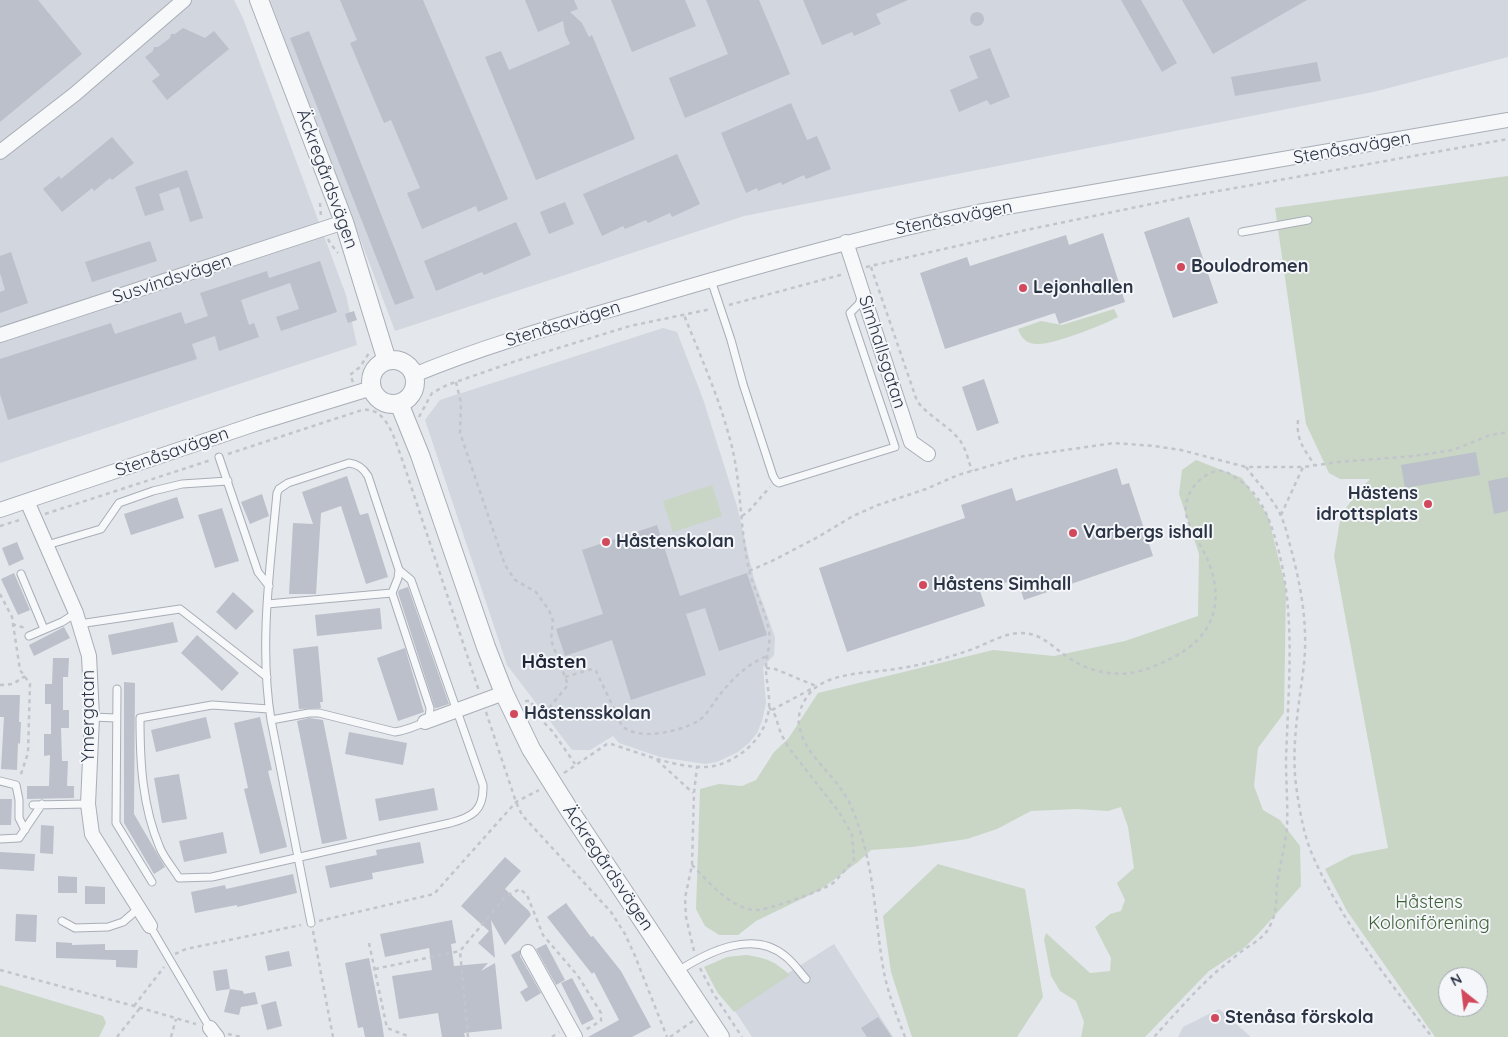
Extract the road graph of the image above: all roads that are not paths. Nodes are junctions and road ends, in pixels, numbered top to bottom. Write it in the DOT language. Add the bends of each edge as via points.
graph roads {
  1 [pos="184,0"];
  2 [pos="258,0"];
  3 [pos="1508,120"];
  4 [pos="0,152"];
  5 [pos="1308,220"];
  6 [pos="344,222"];
  7 [pos="1242,232"];
  8 [pos="846,242"];
  9 [pos="711,280"];
  10 [pos="862,292"];
  11 [pos="0,335"];
  12 [pos="387,361"];
  13 [pos="414,375"];
  14 [pos="364,390"];
  15 [pos="399,403"];
  16 [pos="928,454"];
  17 [pos="219,457"];
  18 [pos="228,481"];
  19 [pos="27,501"];
  20 [pos="0,510"];
  21 [pos="47,545"];
  22 [pos="399,570"];
  23 [pos="21,574"];
  24 [pos="269,586"];
  25 [pos="392,592"];
  26 [pos="267,604"];
  27 [pos="78,618"];
  28 [pos="44,629"];
  29 [pos="29,636"];
  30 [pos="267,677"];
  31 [pos="117,689"];
  32 [pos="504,693"];
  33 [pos="269,709"];
  34 [pos="458,711"];
  35 [pos="92,717"];
  36 [pos="116,718"];
  37 [pos="271,720"];
  38 [pos="425,722"];
  39 [pos="0,781"];
  40 [pos="42,804"];
  41 [pos="88,804"];
  42 [pos="33,805"];
  43 [pos="25,830"];
  44 [pos="0,839"];
  45 [pos="298,858"];
  46 [pos="152,882"];
  47 [pos="138,909"];
  48 [pos="62,921"];
  49 [pos="311,923"];
  50 [pos="150,926"];
  51 [pos="528,952"];
  52 [pos="677,972"];
  53 [pos="806,979"];
  54 [pos="214,1033"];
  55 [pos="713,1035"];
  56 [pos="576,1037"];
  1 -- 4 [label="street" via="75,94"];
  2 -- 6 [label="street, Äckregårdsvägen"];
  3 -- 8 [label="street, Stenåsavägen" via="978,212"];
  5 -- 7 [label="lane"];
  6 -- 11 [label="street, Susvindsvägen"];
  6 -- 12 [label="street, Äckregårdsvägen"];
  8 -- 9 [label="street, Stenåsavägen"];
  8 -- 10 [label="street, Simhallsgatan"];
  9 -- 10 [label="lane" via="776,481 780,484 895,447 850,313 859,304"];
  9 -- 13 [label="street, Stenåsavägen" via="520,336"];
  10 -- 16 [label="street, Simhallsgatan" via="911,442"];
  12 -- 13 [label="street" via="405,364"];
  12 -- 14 [label="street" via="376,369"];
  13 -- 15 [label="street" via="412,392"];
  14 -- 15 [label="street" via="382,401"];
  14 -- 19 [label="street, Stenåsavägen"];
  15 -- 32 [label="street, Äckregårdsvägen" via="398,426 420,455"];
  17 -- 18 [label="lane"];
  18 -- 21 [label="lane" via="182,484 145,494 119,504 101,529"];
  18 -- 24 [label="lane" via="258,572"];
  19 -- 20 [label="street, Stenåsavägen"];
  19 -- 21 [label="street, Ymergatan"];
  21 -- 27 [label="street, Ymergatan"];
  22 -- 24 [label="lane" via="368,476 359,466 349,463 279,489"];
  22 -- 25 [label="lane"];
  22 -- 34 [label="lane" via="411,580"];
  23 -- 28 [label="lane"];
  24 -- 26 [label="lane"];
  25 -- 26 [label="lane"];
  25 -- 38 [label="lane" via="430,708 429,720"];
  26 -- 30 [label="lane"];
  27 -- 28 [label="lane"];
  27 -- 30 [label="lane" via="180,609"];
  27 -- 35 [label="street, Ymergatan" via="89,656"];
  28 -- 29 [label="lane"];
  30 -- 33 [label="lane"];
  31 -- 36 [label="lane"];
  32 -- 34 [label="street"];
  32 -- 52 [label="street, Äckregårdsvägen" via="545,773"];
  33 -- 37 [label="lane"];
  33 -- 45 [label="lane" via="212,705 140,718 144,793 160,849 179,878 212,877"];
  34 -- 38 [label="street"];
  34 -- 45 [label="lane" via="482,784 483,799 478,809 467,818"];
  35 -- 36 [label="lane"];
  35 -- 41 [label="street, Ymergatan"];
  36 -- 46 [label="lane" via="116,823"];
  37 -- 38 [label="lane" via="319,713 395,732"];
  37 -- 45 [label="lane"];
  39 -- 43 [label="lane" via="16,785 19,818"];
  40 -- 41 [label="lane"];
  40 -- 42 [label="lane"];
  40 -- 43 [label="lane"];
  41 -- 47 [label="street, Ymergatan" via="92,834"];
  43 -- 44 [label="lane" via="19,838"];
  45 -- 49 [label="lane"];
  47 -- 48 [label="lane" via="123,922 108,927 75,928"];
  47 -- 50 [label="street, Ymergatan"];
  50 -- 54 [label="lane"];
  51 -- 56 [label="street"];
  52 -- 53 [label="lane" via="697,960 747,943 774,948"];
  52 -- 55 [label="street, Äckregårdsvägen"];
}
